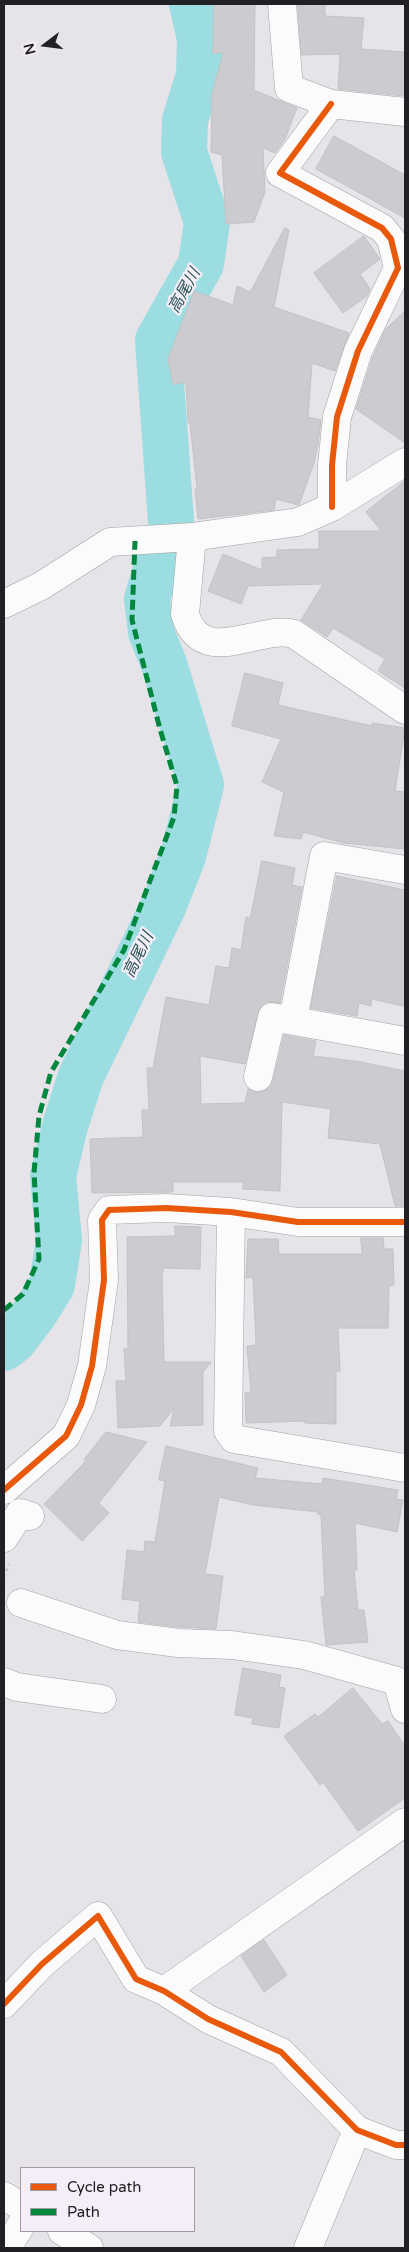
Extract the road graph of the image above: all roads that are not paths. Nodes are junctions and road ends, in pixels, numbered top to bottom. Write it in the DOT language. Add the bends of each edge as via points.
graph roads {
  1 [pos="282,4"];
  2 [pos="331,104"];
  3 [pos="405,112"];
  4 [pos="405,462"];
  5 [pos="332,507"];
  6 [pos="192,537"];
  7 [pos="4,604"];
  8 [pos="405,710"];
  9 [pos="405,870"];
  10 [pos="294,1020"];
  11 [pos="405,1041"];
  12 [pos="258,1077"];
  13 [pos="231,1212"];
  14 [pos="405,1222"];
  15 [pos="405,1468"];
  16 [pos="4,1490"];
  17 [pos="30,1516"];
  18 [pos="4,1538"];
  19 [pos="21,1603"];
  20 [pos="401,1676"];
  21 [pos="4,1682"];
  22 [pos="102,1699"];
  23 [pos="405,1709"];
  24 [pos="405,1822"];
  25 [pos="164,1991"];
  26 [pos="4,2004"];
  27 [pos="357,2130"];
  28 [pos="405,2145"];
  29 [pos="4,2196"];
  30 [pos="20,2205"];
  31 [pos="20,2227"];
  32 [pos="64,2232"];
  33 [pos="7,2248"];
  34 [pos="89,2248"];
  35 [pos="308,2248"];
  1 -- 2 [label="street" via="289,88"];
  2 -- 3 [label="street"];
  2 -- 5 [label="street" via="280,173 382,228 391,239 398,268 358,351 336,417"];
  4 -- 5 [label="street"];
  5 -- 6 [label="street" via="298,522"];
  6 -- 7 [label="street" via="110,542 41,586"];
  6 -- 8 [label="street" via="185,614 188,625 198,635 206,640 228,643 283,632 294,634"];
  9 -- 10 [label="street" via="324,856"];
  10 -- 11 [label="street"];
  10 -- 12 [label="street" via="272,1017"];
  13 -- 14 [label="street" via="298,1222"];
  13 -- 15 [label="street" via="228,1431 234,1439"];
  13 -- 16 [label="street" via="166,1208 109,1210 102,1220 104,1280 92,1366 81,1405 66,1436"];
  17 -- 18 [label="street" via="20,1513"];
  19 -- 20 [label="street" via="117,1636 232,1645 304,1655"];
  20 -- 23 [label="street"];
  21 -- 22 [label="street" via="17,1687"];
  24 -- 25 [label="street"];
  25 -- 26 [label="street" via="136,1979 98,1916 42,1964"];
  25 -- 27 [label="street" via="208,2019 282,2052"];
  27 -- 28 [label="street" via="396,2145"];
  27 -- 35 [label="street"];
  29 -- 30 [label="street"];
  31 -- 33 [label="street"];
  32 -- 34 [label="street"];
}
